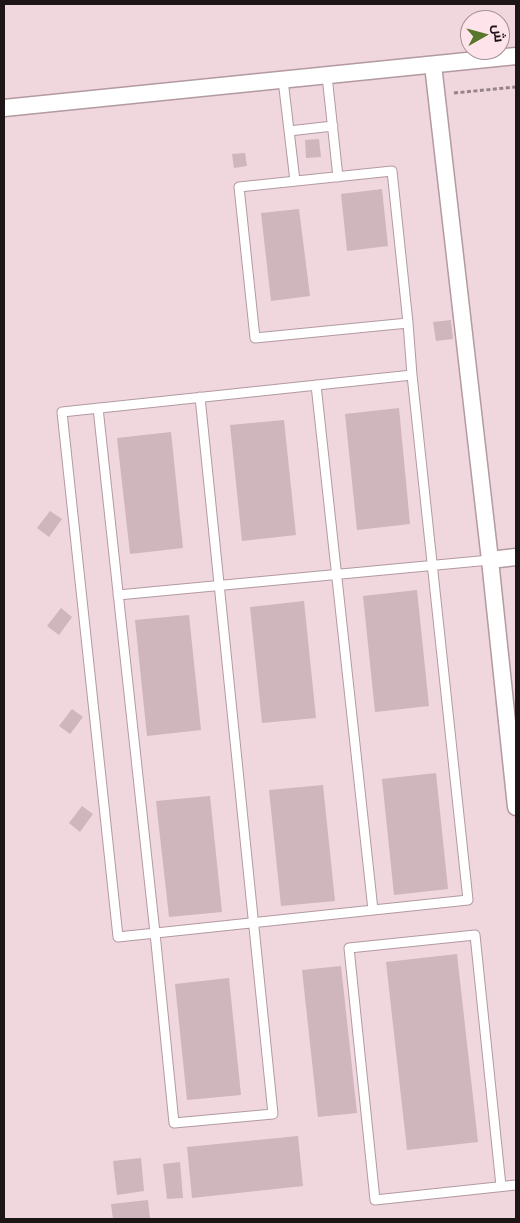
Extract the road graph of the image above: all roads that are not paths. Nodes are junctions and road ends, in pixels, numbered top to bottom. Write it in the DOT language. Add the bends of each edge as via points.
graph roads {
  1 [pos="516,56"];
  2 [pos="433,65"];
  3 [pos="327,76"];
  4 [pos="283,80"];
  5 [pos="4,108"];
  6 [pos="332,126"];
  7 [pos="289,131"];
  8 [pos="338,176"];
  9 [pos="295,181"];
  10 [pos="408,322"];
  11 [pos="412,375"];
  12 [pos="316,385"];
  13 [pos="200,397"];
  14 [pos="98,408"];
  15 [pos="516,557"];
  16 [pos="490,560"];
  17 [pos="433,566"];
  18 [pos="337,575"];
  19 [pos="219,586"];
  20 [pos="118,595"];
  21 [pos="516,807"];
  22 [pos="373,910"];
  23 [pos="254,923"];
  24 [pos="155,933"];
  25 [pos="516,1185"];
  26 [pos="501,1186"];
  1 -- 2 [label="street"];
  2 -- 3 [label="street"];
  2 -- 16 [label="street"];
  3 -- 4 [label="street"];
  3 -- 6 [label="lane"];
  4 -- 5 [label="street"];
  4 -- 7 [label="lane"];
  6 -- 7 [label="lane"];
  6 -- 8 [label="lane"];
  7 -- 9 [label="lane"];
  8 -- 9 [label="lane"];
  8 -- 10 [label="lane" via="392,171"];
  9 -- 10 [label="lane" via="239,187 255,338"];
  10 -- 11 [label="lane"];
  11 -- 12 [label="lane"];
  11 -- 17 [label="lane"];
  12 -- 13 [label="lane"];
  12 -- 18 [label="lane"];
  13 -- 14 [label="lane"];
  13 -- 19 [label="lane"];
  14 -- 20 [label="lane"];
  14 -- 24 [label="lane" via="62,412 118,937"];
  15 -- 16 [label="street"];
  16 -- 17 [label="lane"];
  16 -- 21 [label="street"];
  17 -- 18 [label="lane"];
  17 -- 22 [label="lane" via="468,900"];
  18 -- 19 [label="lane"];
  18 -- 22 [label="lane"];
  19 -- 20 [label="lane"];
  19 -- 23 [label="lane"];
  20 -- 24 [label="lane"];
  22 -- 23 [label="lane"];
  23 -- 24 [label="lane"];
  23 -- 24 [label="lane" via="273,1114 174,1123"];
  25 -- 26 [label="lane"];
  26 -- 26 [label="lane" via="375,1200 349,948 475,935"];
}
